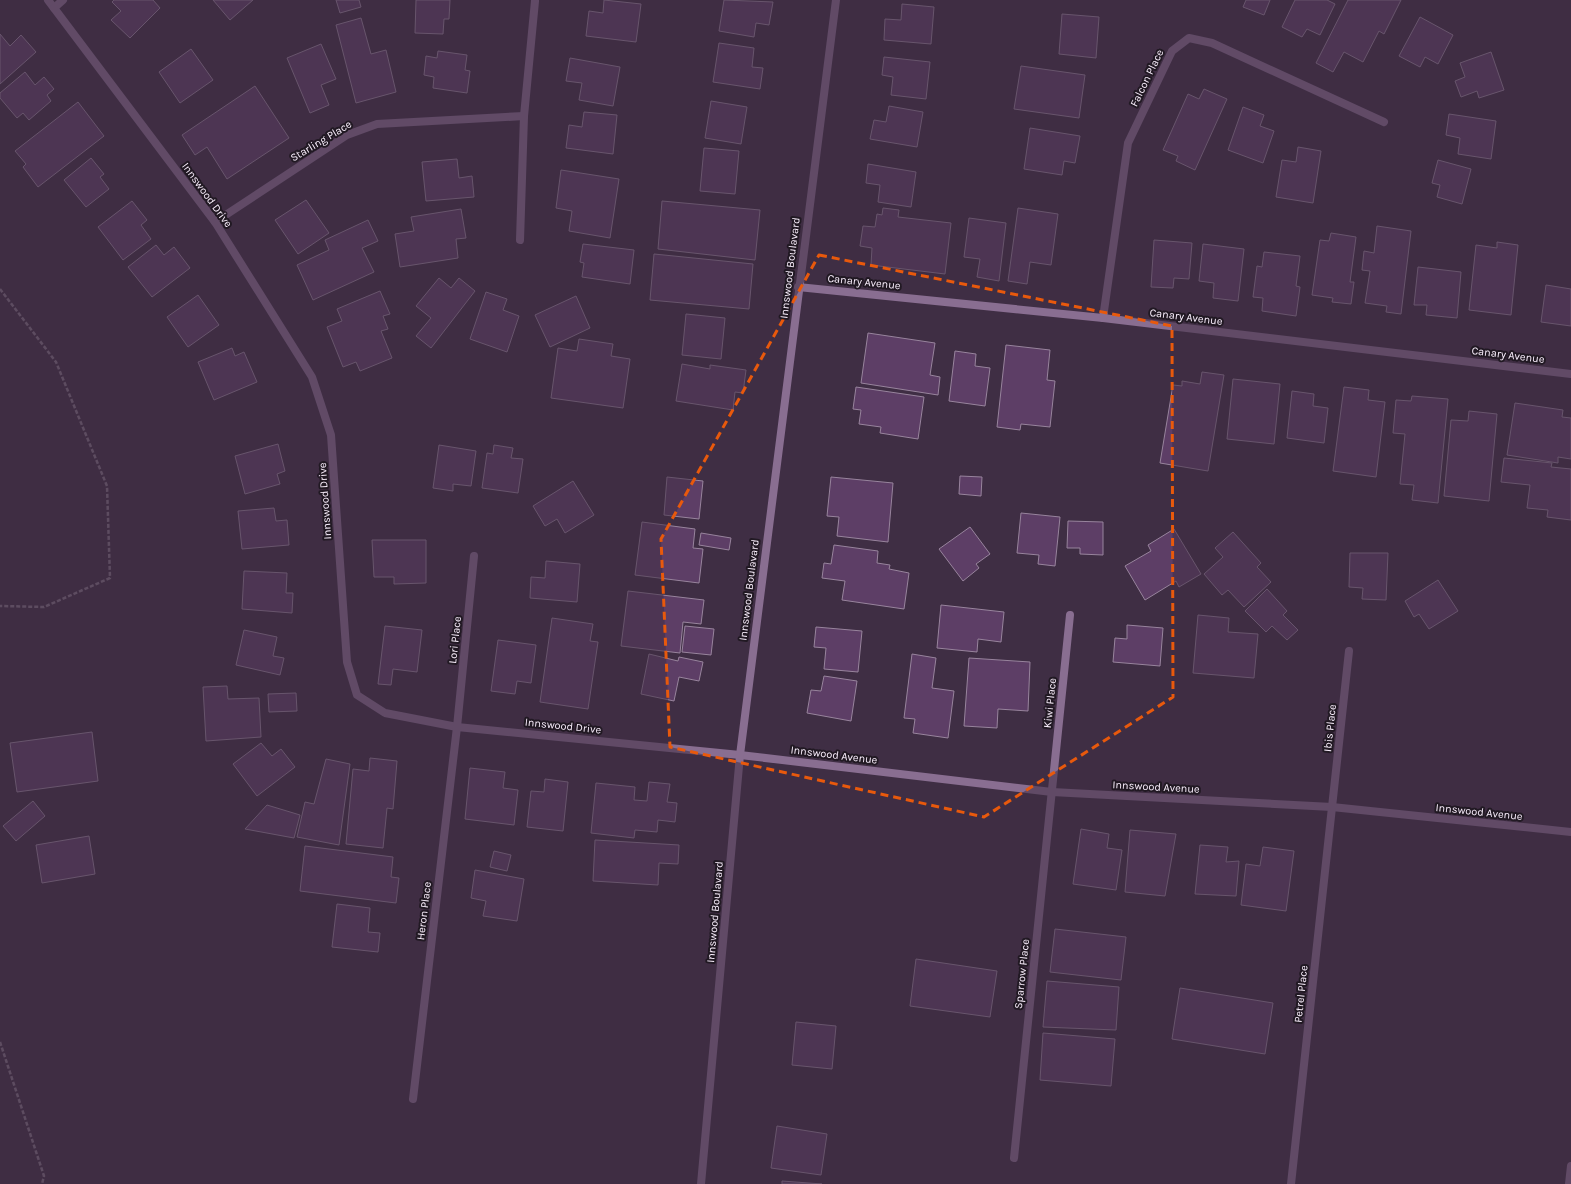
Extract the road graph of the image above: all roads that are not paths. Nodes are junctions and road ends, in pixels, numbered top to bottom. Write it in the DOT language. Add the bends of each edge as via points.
graph roads {
  1 [pos="48,0"];
  2 [pos="62,0"];
  3 [pos="836,0"];
  4 [pos="535,1"];
  5 [pos="54,8"];
  6 [pos="524,116"];
  7 [pos="1384,122"];
  8 [pos="215,222"];
  9 [pos="520,240"];
  10 [pos="798,286"];
  11 [pos="1103,318"];
  12 [pos="1571,374"];
  13 [pos="474,556"];
  14 [pos="1070,615"];
  15 [pos="1349,651"];
  16 [pos="457,727"];
  17 [pos="740,755"];
  18 [pos="1052,792"];
  19 [pos="1332,807"];
  20 [pos="1571,832"];
  21 [pos="413,1099"];
  22 [pos="1014,1158"];
  23 [pos="1571,1166"];
  24 [pos="702,1184"];
  25 [pos="1291,1184"];
  26 [pos="1569,1184"];
  1 -- 5 [label="street, Innswood Drive"];
  2 -- 5 [label="street"];
  3 -- 10 [label="street, Innswood Boulavard"];
  4 -- 6 [label="street"];
  5 -- 8 [label="street, Innswood Drive"];
  6 -- 8 [label="street, Starling Place" via="377,124 347,135"];
  6 -- 9 [label="street"];
  7 -- 11 [label="street, Falcon Place" via="1212,43 1189,38 1172,51 1128,143"];
  8 -- 16 [label="street, Innswood Drive" via="312,377 331,435 347,662 357,695 385,713"];
  10 -- 11 [label="street, Canary Avenue"];
  10 -- 17 [label="street, Innswood Boulavard"];
  11 -- 12 [label="street, Canary Avenue"];
  13 -- 16 [label="street, Lori Place"];
  14 -- 18 [label="street, Kiwi Place"];
  15 -- 19 [label="street, Ibis Place"];
  16 -- 17 [label="street, Innswood Drive"];
  16 -- 21 [label="street, Heron Place"];
  17 -- 18 [label="street, Innswood Avenue"];
  17 -- 24 [label="street, Innswood Boulavard"];
  18 -- 19 [label="street, Innswood Avenue"];
  18 -- 22 [label="street, Sparrow Place"];
  19 -- 20 [label="street, Innswood Avenue"];
  19 -- 25 [label="street, Petrel Place"];
  23 -- 26 [label="street"];
}
